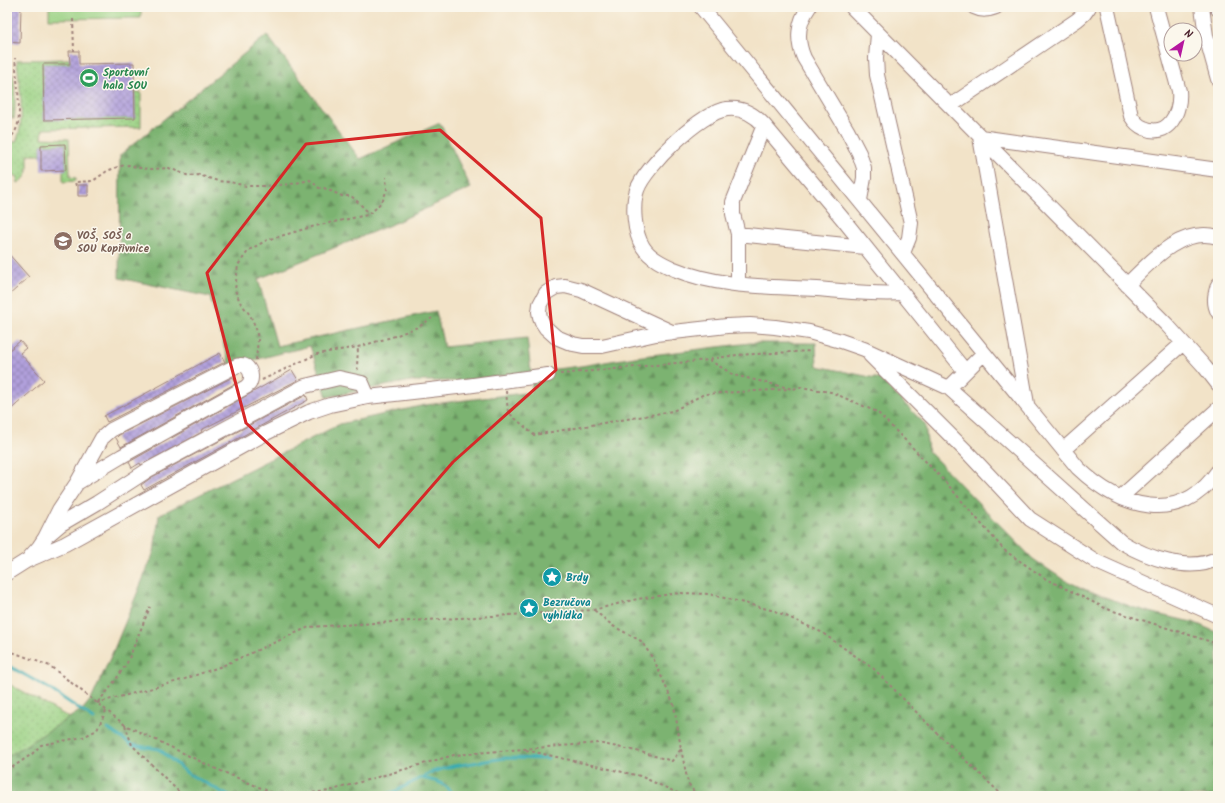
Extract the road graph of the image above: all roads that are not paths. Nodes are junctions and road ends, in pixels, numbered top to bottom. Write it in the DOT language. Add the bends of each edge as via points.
graph roads {
  1 [pos="701,7"];
  2 [pos="809,7"];
  3 [pos="852,7"];
  4 [pos="974,7"];
  5 [pos="996,7"];
  6 [pos="1089,7"];
  7 [pos="1107,7"];
  8 [pos="1156,7"];
  9 [pos="1202,7"];
  10 [pos="878,34"];
  11 [pos="1218,79"];
  12 [pos="950,106"];
  13 [pos="764,125"];
  14 [pos="980,137"];
  15 [pos="1218,170"];
  16 [pos="860,200"];
  17 [pos="738,234"];
  18 [pos="1218,237"];
  19 [pos="865,247"];
  20 [pos="903,253"];
  21 [pos="738,284"];
  22 [pos="1127,285"];
  23 [pos="1218,285"];
  24 [pos="902,293"];
  25 [pos="1218,312"];
  26 [pos="674,333"];
  27 [pos="1183,343"];
  28 [pos="864,349"];
  29 [pos="984,353"];
  30 [pos="965,371"];
  31 [pos="548,375"];
  32 [pos="1218,384"];
  33 [pos="950,388"];
  34 [pos="368,398"];
  35 [pos="1028,406"];
  36 [pos="1218,409"];
  37 [pos="1063,450"];
  38 [pos="1218,471"];
  39 [pos="77,484"];
  40 [pos="1121,498"];
  41 [pos="45,538"];
  42 [pos="1218,558"];
  43 [pos="26,561"];
  44 [pos="7,573"];
  45 [pos="1218,616"];
  1 -- 16 [label="lane"];
  2 -- 16 [label="lane" via="800,24 801,50 859,154 864,168"];
  3 -- 10 [label="lane"];
  4 -- 5 [label="lane" via="986,10"];
  6 -- 12 [label="lane" via="1077,20"];
  7 -- 8 [label="lane" via="1131,116 1141,127 1156,131 1166,127 1173,119 1180,98"];
  9 -- 11 [label="lane" via="1206,36"];
  10 -- 12 [label="lane"];
  10 -- 20 [label="lane" via="877,75 910,218 910,234"];
  12 -- 14 [label="lane"];
  13 -- 17 [label="lane" via="733,202"];
  13 -- 19 [label="lane"];
  13 -- 21 [label="lane" via="749,113 738,109 727,109 711,114 655,163 641,182 635,198 637,233 642,246 651,256 668,266 697,277"];
  14 -- 15 [label="lane"];
  14 -- 22 [label="lane"];
  14 -- 35 [label="lane"];
  16 -- 20 [label="lane"];
  17 -- 19 [label="lane"];
  17 -- 21 [label="lane"];
  18 -- 22 [label="lane" via="1194,236 1173,244"];
  19 -- 24 [label="lane"];
  20 -- 29 [label="lane"];
  21 -- 24 [label="lane" via="756,287"];
  22 -- 27 [label="lane"];
  23 -- 25 [label="lane" via="1215,300"];
  24 -- 30 [label="lane"];
  26 -- 26 [label="lane" via="656,334 602,346 580,346 550,332 542,322 540,304 549,291 565,286 581,290"];
  26 -- 28 [label="lane" via="727,326 775,327 822,335"];
  27 -- 32 [label="lane"];
  27 -- 37 [label="lane"];
  28 -- 33 [label="lane"];
  28 -- 45 [label="lane" via="1030,519 1097,562"];
  29 -- 30 [label="lane"];
  29 -- 35 [label="lane"];
  30 -- 33 [label="lane"];
  31 -- 34 [label="lane"];
  33 -- 42 [label="lane" via="1121,542 1135,551 1151,557 1188,564 1209,563"];
  34 -- 41 [label="lane" via="362,383 339,378 304,386 148,470 61,524"];
  34 -- 43 [label="lane" via="308,412 64,544"];
  35 -- 37 [label="lane"];
  36 -- 40 [label="lane"];
  37 -- 40 [label="lane" via="1087,476"];
  38 -- 40 [label="lane" via="1197,494 1176,504 1146,506"];
  39 -- 39 [label="lane" via="102,438 111,430 240,364 249,369 249,381"];
  39 -- 41 [label="lane" via="59,510"];
  41 -- 43 [label="lane"];
  43 -- 44 [label="lane"];
}
